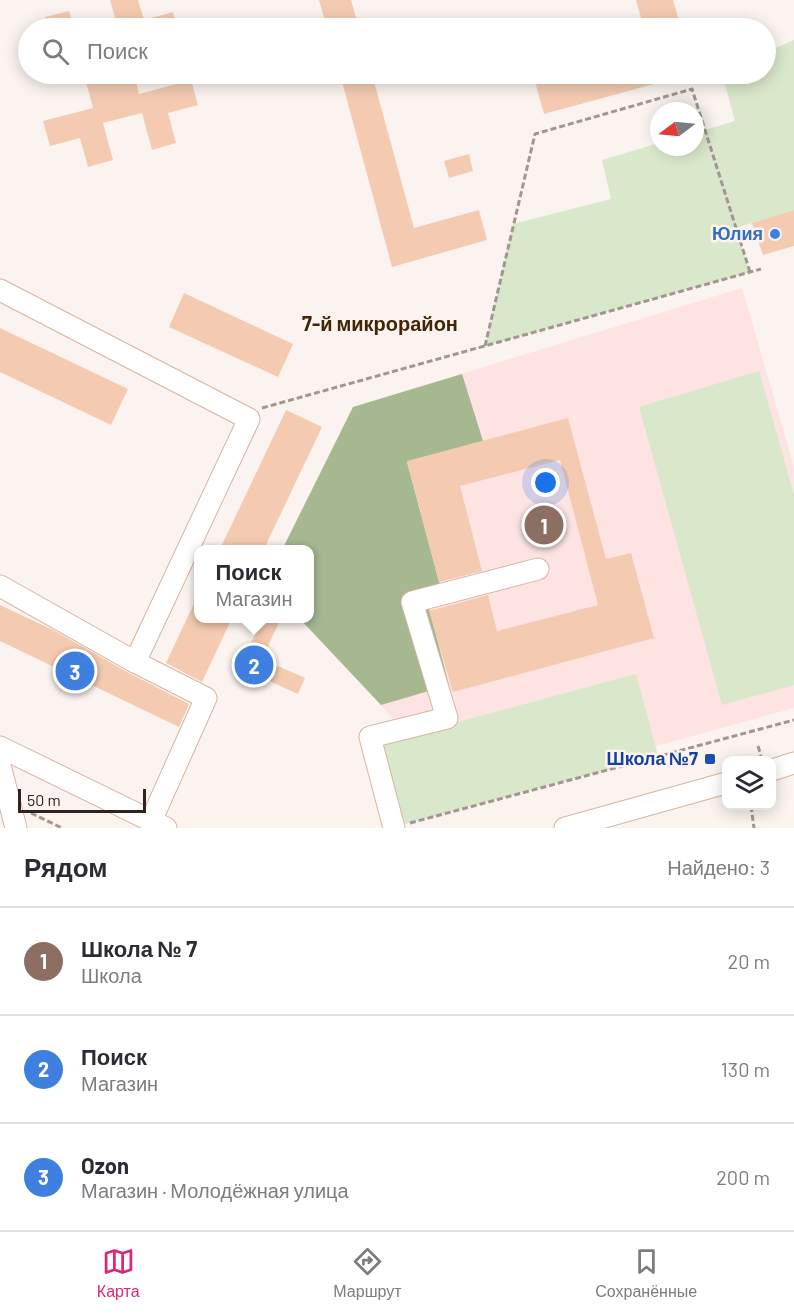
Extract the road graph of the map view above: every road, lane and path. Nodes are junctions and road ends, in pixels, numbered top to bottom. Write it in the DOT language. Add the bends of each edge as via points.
graph roads {
  1 [pos="761,269"];
  2 [pos="750,272"];
  3 [pos="0,290"];
  4 [pos="484,346"];
  5 [pos="249,419"];
  6 [pos="538,569"];
  7 [pos="0,586"];
  8 [pos="135,662"];
  9 [pos="794,720"];
  10 [pos="0,747"];
  11 [pos="794,763"];
  12 [pos="0,765"];
  13 [pos="776,768"];
  14 [pos="722,784"];
  15 [pos="752,810"];
  16 [pos="159,825"];
  17 [pos="16,828"];
  18 [pos="394,828"];
  19 [pos="565,828"];
  20 [pos="754,828"];
  1 -- 2 [label="path"];
  2 -- 4 [label="path"];
  2 -- 4 [label="path" via="692,89 534,134"];
  3 -- 5 [label="street"];
  4 -- 5 [label="path" via="262,407"];
  5 -- 8 [label="street"];
  6 -- 18 [label="street" via="412,602 447,718 370,737"];
  7 -- 8 [label="street"];
  8 -- 16 [label="street" via="206,698"];
  9 -- 18 [label="path"];
  10 -- 16 [label="street"];
  11 -- 13 [label="street"];
  12 -- 17 [label="street"];
  14 -- 19 [label="street"];
  15 -- 20 [label="path"];
}
